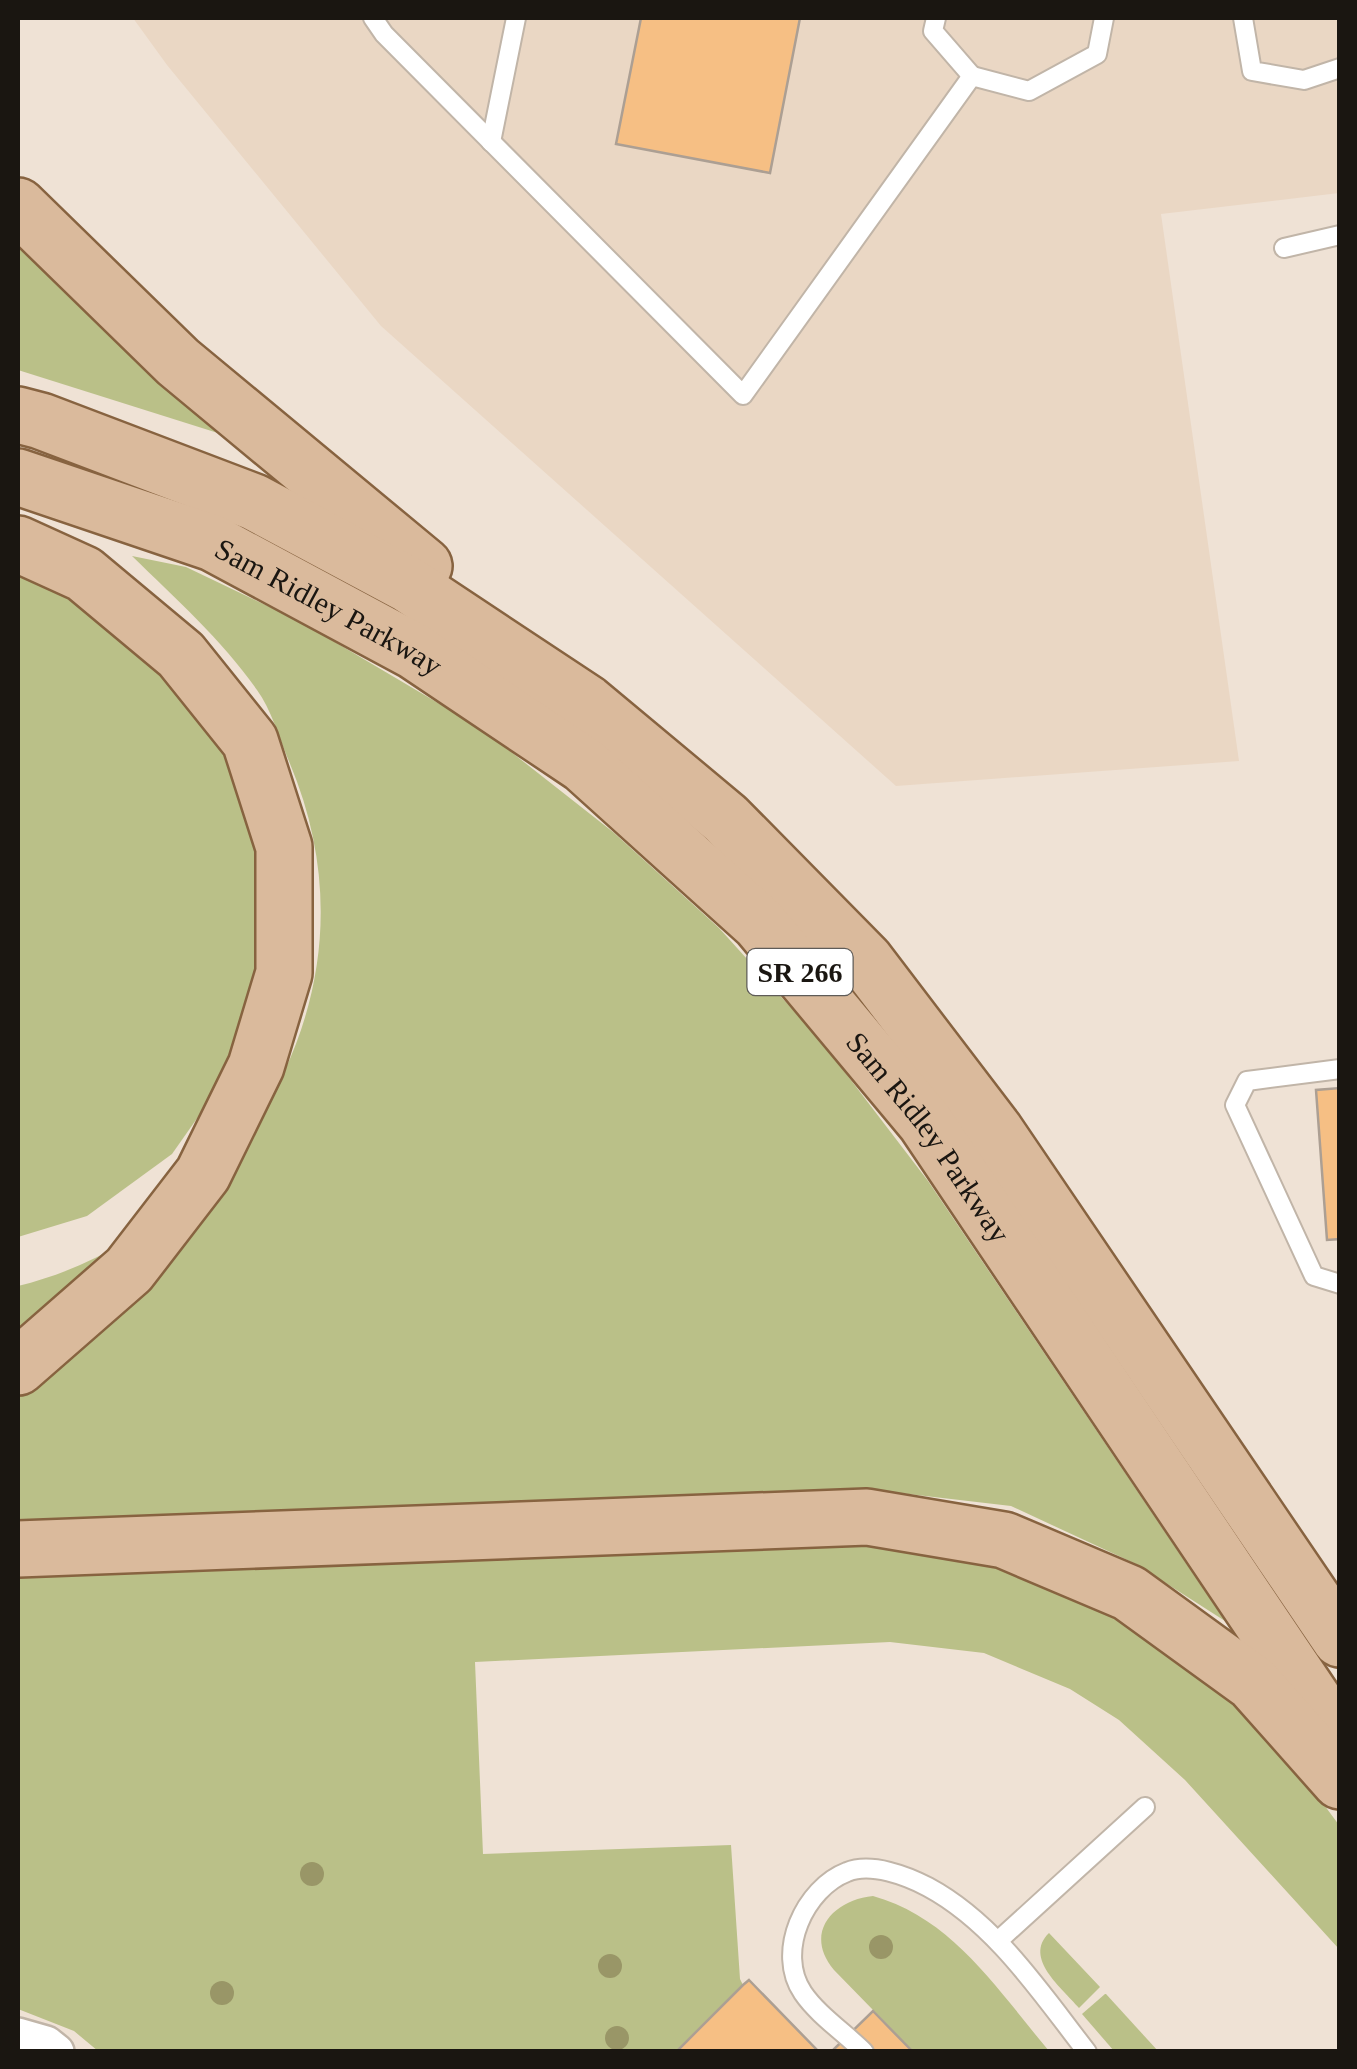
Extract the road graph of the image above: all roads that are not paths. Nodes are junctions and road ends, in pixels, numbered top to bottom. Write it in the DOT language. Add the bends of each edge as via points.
graph roads {
  1 [pos="373,18"];
  2 [pos="516,18"];
  3 [pos="936,18"];
  4 [pos="1104,18"];
  5 [pos="1243,18"];
  6 [pos="1340,68"];
  7 [pos="972,76"];
  8 [pos="491,142"];
  9 [pos="18,206"];
  10 [pos="1340,235"];
  11 [pos="1284,248"];
  12 [pos="18,416"];
  13 [pos="18,476"];
  14 [pos="18,544"];
  15 [pos="587,703"];
  16 [pos="1340,1068"];
  17 [pos="1340,1284"];
  18 [pos="18,1367"];
  19 [pos="18,1549"];
  20 [pos="1340,1638"];
  21 [pos="1340,1739"];
  22 [pos="1340,1781"];
  23 [pos="1145,1808"];
  24 [pos="999,1940"];
  25 [pos="18,2036"];
  26 [pos="56,2052"];
  27 [pos="864,2052"];
  28 [pos="1087,2052"];
  1 -- 8 [label="lane"];
  2 -- 8 [label="lane"];
  3 -- 7 [label="lane" via="933,31"];
  4 -- 7 [label="lane" via="1096,54 1029,91"];
  5 -- 6 [label="lane" via="1252,71 1304,80"];
  7 -- 8 [label="lane" via="743,396"];
  9 -- 15 [label="main road" via="178,362"];
  10 -- 11 [label="lane"];
  12 -- 15 [label="main road, Sam Ridley Parkway / SR 266" via="254,502 409,585"];
  13 -- 21 [label="main road, Sam Ridley Parkway / SR 266" via="213,543 414,651 584,765 759,923 925,1122"];
  14 -- 18 [label="main road" via="84,574 181,655 250,741 284,847 284,973 256,1066 203,1174 129,1270"];
  15 -- 20 [label="main road, Sam Ridley Parkway / SR 266" via="726,819 865,960 996,1132"];
  16 -- 17 [label="lane" via="1247,1081 1235,1105 1314,1276"];
  19 -- 22 [label="main road" via="867,1516 1004,1540 1129,1593 1253,1683"];
  23 -- 24 [label="lane"];
  24 -- 27 [label="lane" via="929,1888 879,1869 849,1870 821,1888 800,1916 794,1969 802,1992"];
  24 -- 28 [label="lane"];
  25 -- 26 [label="street"];
}
